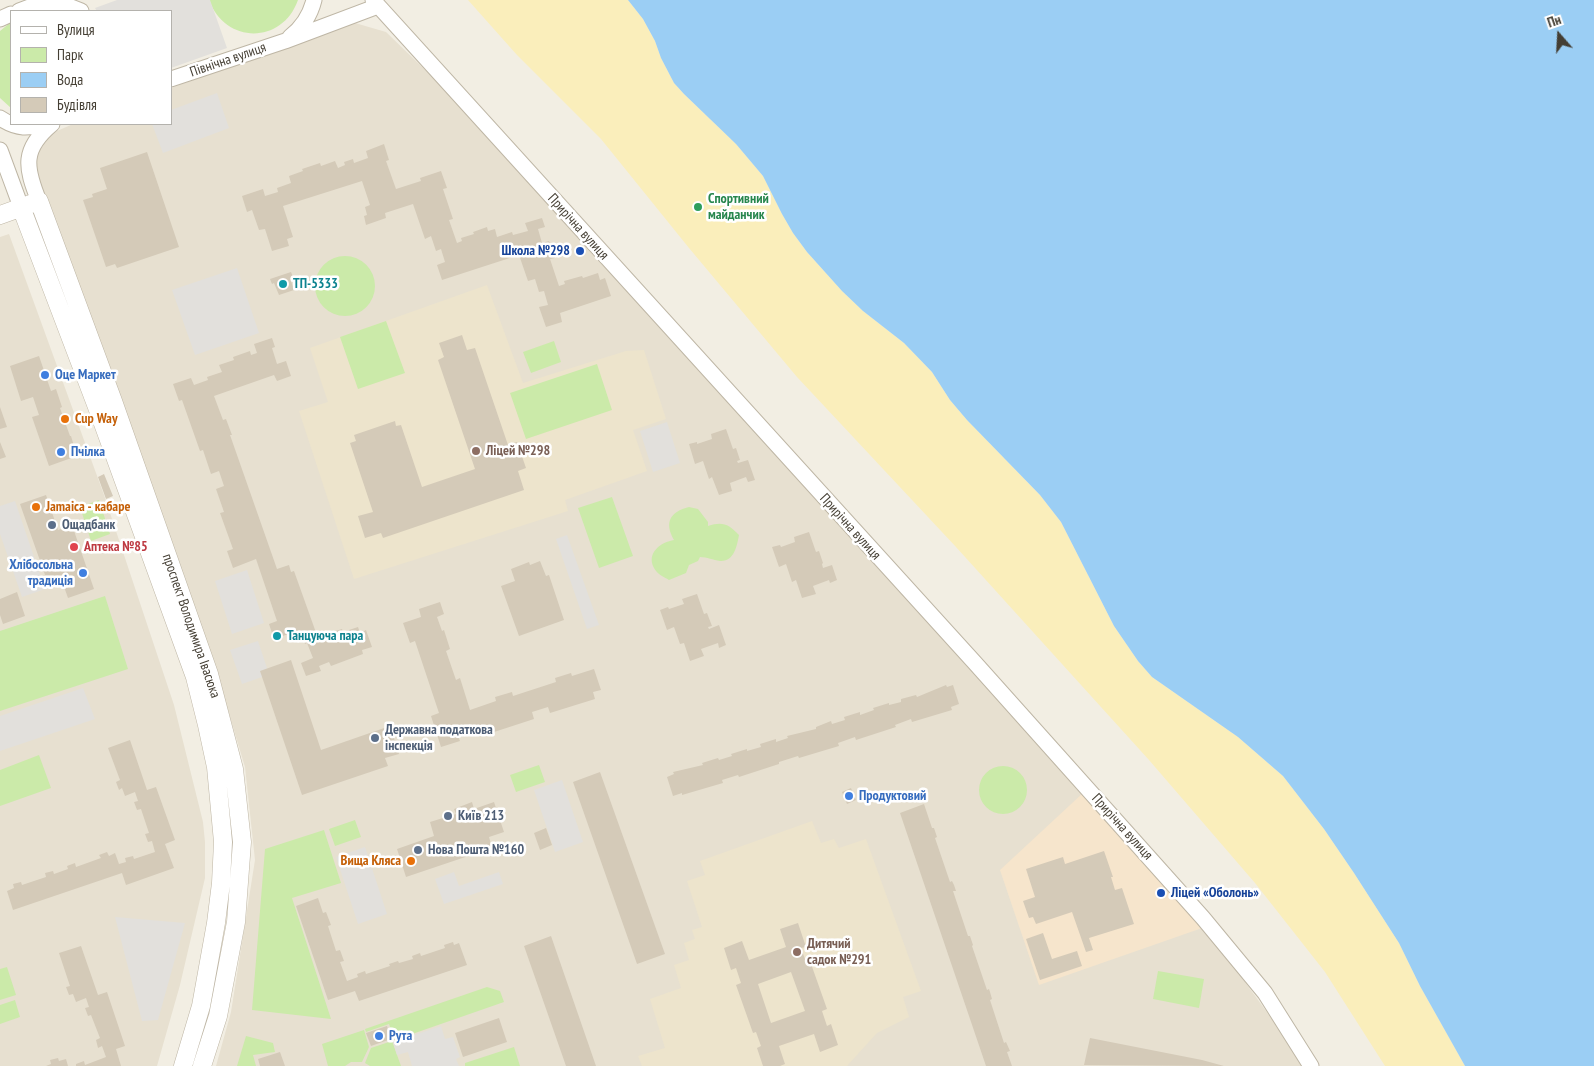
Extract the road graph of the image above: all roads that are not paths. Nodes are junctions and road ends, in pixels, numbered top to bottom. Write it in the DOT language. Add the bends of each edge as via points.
graph roads {
  1 [pos="314,0"];
  2 [pos="45,2"];
  3 [pos="376,3"];
  4 [pos="23,10"];
  5 [pos="78,10"];
  6 [pos="284,41"];
  7 [pos="172,80"];
  8 [pos="12,125"];
  9 [pos="42,125"];
  10 [pos="51,125"];
  11 [pos="0,150"];
  12 [pos="39,201"];
  13 [pos="21,207"];
  14 [pos="0,215"];
  15 [pos="183,1066"];
  16 [pos="202,1066"];
  17 [pos="1311,1066"];
  1 -- 6 [label="street, Північна вулиця" via="311,12 300,29"];
  2 -- 4 [label="street"];
  2 -- 5 [label="street"];
  3 -- 6 [label="street, Північна вулиця"];
  3 -- 17 [label="street, Прирічна вулиця" via="1197,911 1265,993"];
  6 -- 7 [label="street, Північна вулиця"];
  8 -- 9 [label="street" via="25,128"];
  10 -- 12 [label="street" via="35,140 30,152 28,166"];
  11 -- 13 [label="street"];
  12 -- 13 [label="street"];
  12 -- 16 [label="street, проспект Володимира Івасюка" via="209,674 234,768 242,842 236,922 218,1016"];
  13 -- 14 [label="street"];
  13 -- 15 [label="street, проспект Володимира Івасюка" via="195,677 216,767 222,836 221,883 202,1006"];
}
